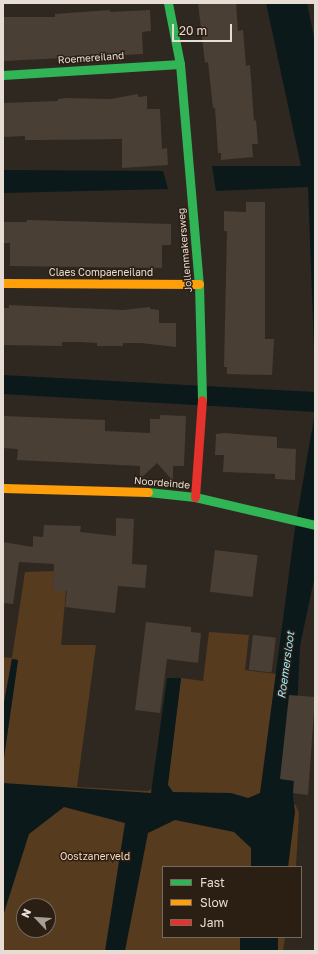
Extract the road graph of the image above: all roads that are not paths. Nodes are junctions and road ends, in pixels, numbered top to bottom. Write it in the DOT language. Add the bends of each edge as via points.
graph roads {
  1 [pos="168,3"];
  2 [pos="180,64"];
  3 [pos="3,75"];
  4 [pos="3,283"];
  5 [pos="199,284"];
  6 [pos="3,488"];
  7 [pos="195,497"];
  8 [pos="315,525"];
  1 -- 2 [label="street, Jollenmakersweg"];
  2 -- 3 [label="street, Roemereiland"];
  2 -- 5 [label="street, Jollenmakersweg"];
  4 -- 5 [label="street, Claes Compaeneiland"];
  5 -- 7 [label="street, Jollenmakersweg" via="203,384"];
  6 -- 7 [label="street, Noordeinde" via="140,491"];
  7 -- 8 [label="street, Noordeinde"];
}
